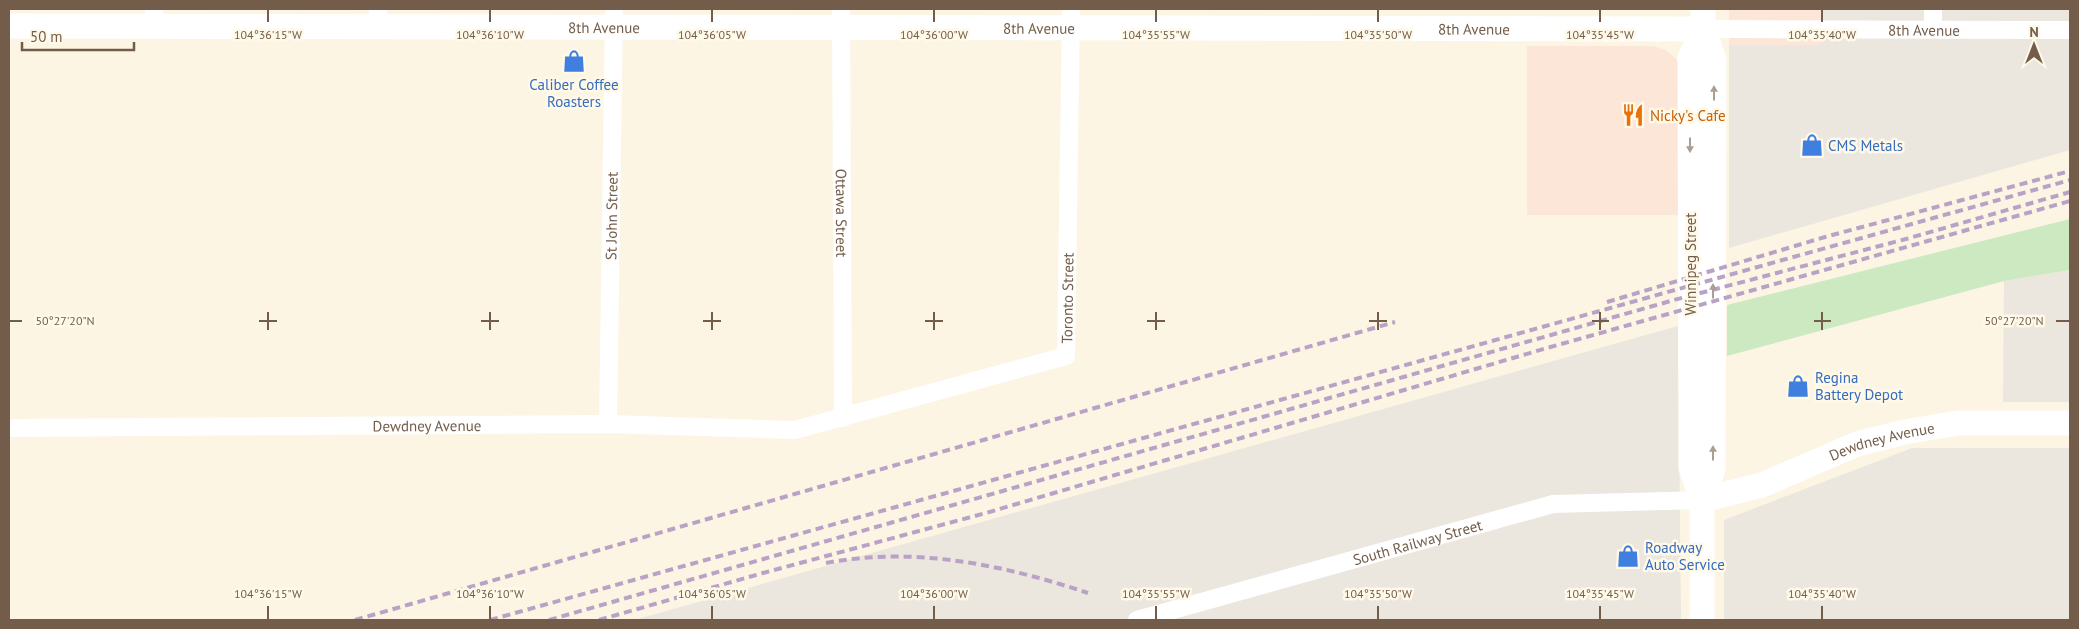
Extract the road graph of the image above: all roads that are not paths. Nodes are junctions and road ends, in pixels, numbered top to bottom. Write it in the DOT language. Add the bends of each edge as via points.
graph roads {
  1 [pos="1933,9"];
  2 [pos="154,17"];
  3 [pos="378,18"];
  4 [pos="614,18"];
  5 [pos="841,18"];
  6 [pos="1071,18"];
  7 [pos="1703,19"];
  8 [pos="9,26"];
  9 [pos="1933,29"];
  10 [pos="2070,30"];
  11 [pos="843,418"];
  12 [pos="2070,423"];
  13 [pos="608,424"];
  14 [pos="9,428"];
  15 [pos="1702,500"];
  16 [pos="1137,620"];
  17 [pos="1702,620"];
  1 -- 9 [label="street"];
  2 -- 3 [label="street, 8th Avenue"];
  2 -- 8 [label="street, 8th Avenue"];
  3 -- 4 [label="street, 8th Avenue"];
  4 -- 5 [label="street, 8th Avenue"];
  4 -- 13 [label="street, St John Street"];
  5 -- 6 [label="street, 8th Avenue"];
  5 -- 11 [label="street, Ottawa Street"];
  6 -- 7 [label="street, 8th Avenue"];
  6 -- 11 [label="street, Toronto Street" via="1066,356"];
  7 -- 9 [label="street, 8th Avenue"];
  7 -- 15 [label="street, Winnipeg Street" via="1714,59 1714,99 1713,469"];
  9 -- 10 [label="street, 8th Avenue"];
  11 -- 13 [label="street, Dewdney Avenue" via="795,430"];
  12 -- 15 [label="street, Dewdney Avenue" via="1958,423 1906,432 1857,444 1762,485"];
  13 -- 14 [label="street, Dewdney Avenue"];
  15 -- 16 [label="street, South Railway Street" via="1553,504"];
  15 -- 17 [label="street, Winnipeg Street"];
}
